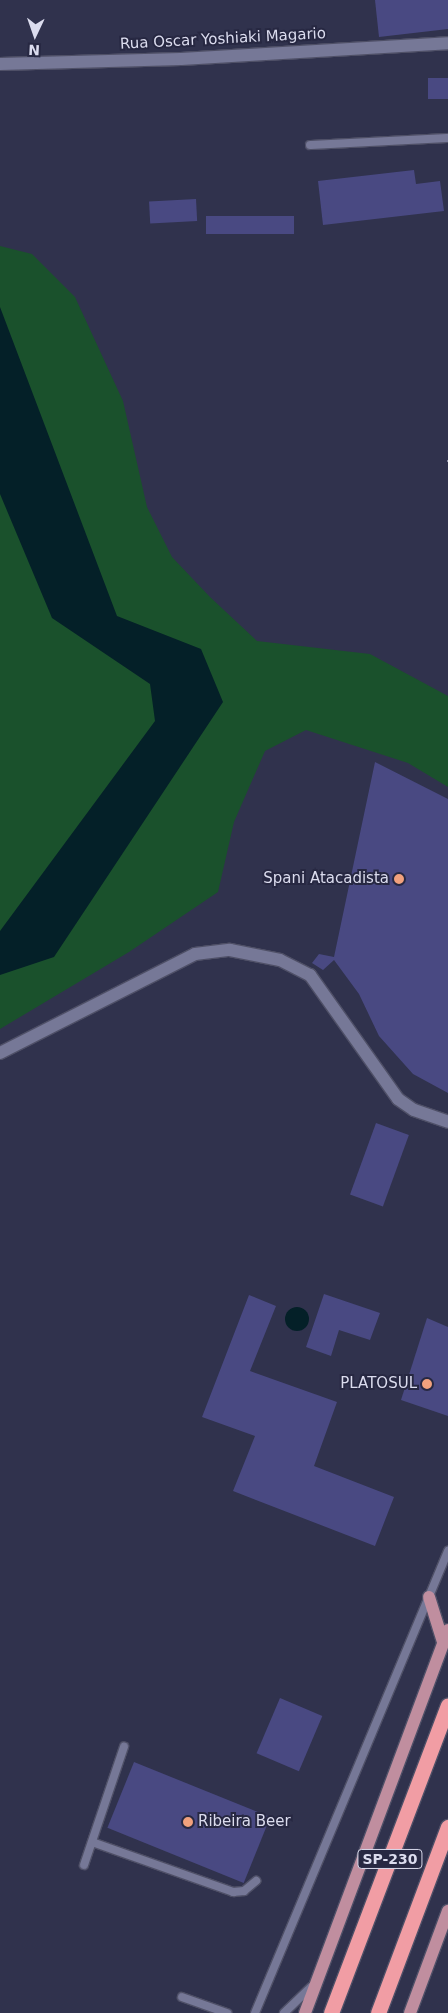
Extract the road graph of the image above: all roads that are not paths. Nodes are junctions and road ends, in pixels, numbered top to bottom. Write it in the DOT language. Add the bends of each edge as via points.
graph roads {
  1 [pos="448,43"];
  2 [pos="0,64"];
  3 [pos="448,138"];
  4 [pos="310,145"];
  5 [pos="0,1053"];
  6 [pos="448,1122"];
  7 [pos="448,1551"];
  8 [pos="429,1597"];
  9 [pos="448,1630"];
  10 [pos="443,1642"];
  11 [pos="448,1705"];
  12 [pos="124,1747"];
  13 [pos="448,1827"];
  14 [pos="92,1842"];
  15 [pos="84,1864"];
  16 [pos="256,1881"];
  17 [pos="448,1911"];
  18 [pos="321,1974"];
  19 [pos="182,1997"];
  20 [pos="227,2013"];
  21 [pos="255,2013"];
  22 [pos="284,2013"];
  23 [pos="305,2013"];
  24 [pos="331,2013"];
  25 [pos="378,2013"];
  26 [pos="410,2013"];
  1 -- 2 [label="street, Rua Oscar Yoshiaki Magario" via="181,59"];
  3 -- 4 [label="lane"];
  5 -- 6 [label="street" via="195,954 230,950 280,960 310,975 398,1099 414,1110"];
  7 -- 8 [label="lane"];
  8 -- 10 [label="main road"];
  8 -- 21 [label="lane"];
  9 -- 10 [label="main road"];
  10 -- 18 [label="main road"];
  11 -- 24 [label="highway, SP-230"];
  12 -- 14 [label="lane"];
  13 -- 25 [label="highway, SP-230"];
  14 -- 15 [label="lane"];
  14 -- 16 [label="lane" via="233,1892 244,1891"];
  17 -- 26 [label="main road"];
  18 -- 22 [label="lane"];
  18 -- 23 [label="main road"];
  19 -- 20 [label="lane"];
}
